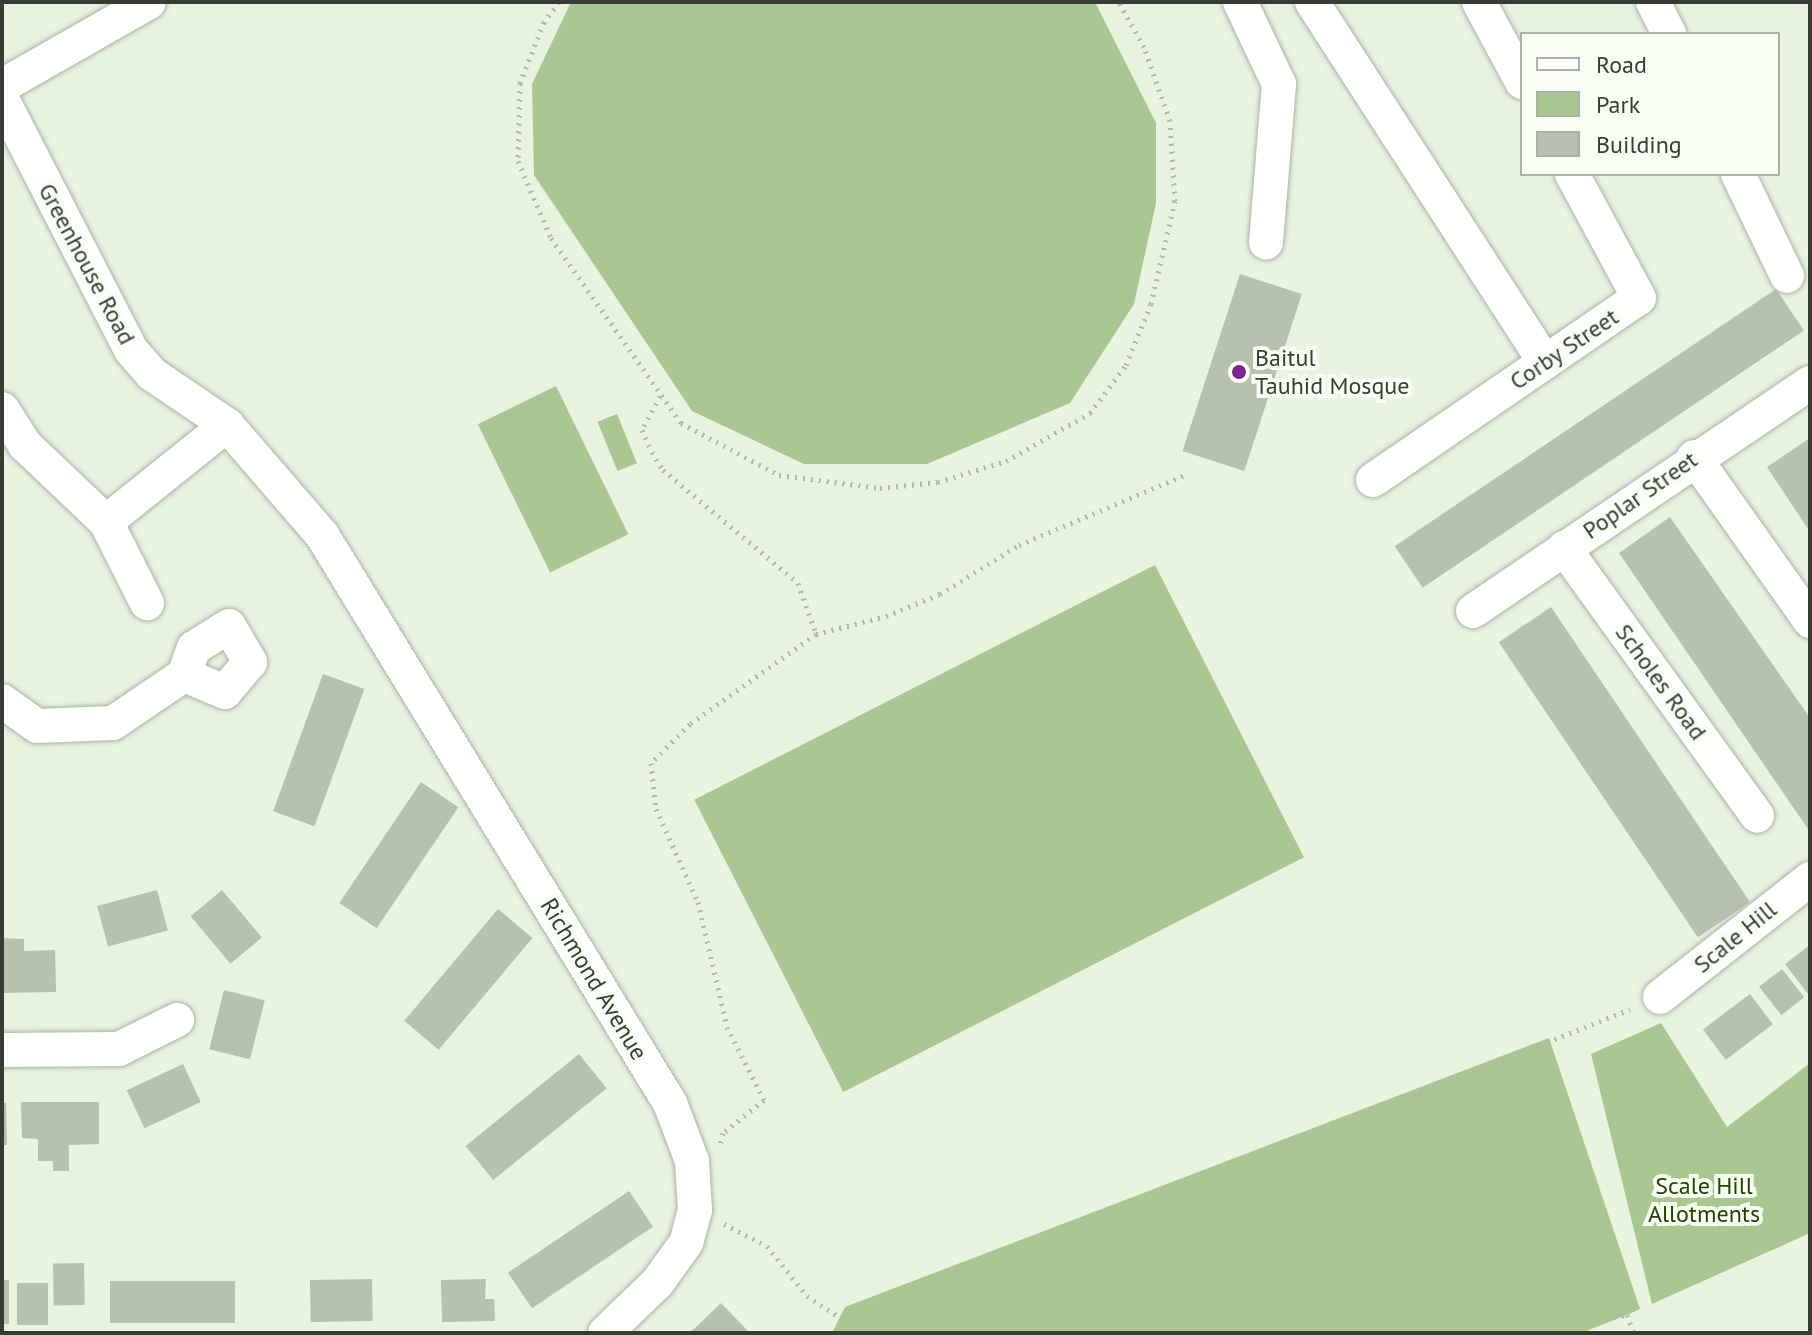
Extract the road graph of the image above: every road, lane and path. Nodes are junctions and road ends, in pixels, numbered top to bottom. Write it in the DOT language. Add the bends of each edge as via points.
graph roads {
  1 [pos="149,2"];
  2 [pos="559,2"];
  3 [pos="1119,2"];
  4 [pos="1240,2"];
  5 [pos="1312,2"];
  6 [pos="1479,2"];
  7 [pos="1653,2"];
  8 [pos="1668,32"];
  9 [pos="1520,78"];
  10 [pos="2,86"];
  11 [pos="2,99"];
  12 [pos="1573,176"];
  13 [pos="1739,176"];
  14 [pos="1266,242"];
  15 [pos="1787,276"];
  16 [pos="1545,362"];
  17 [pos="1810,383"];
  18 [pos="660,396"];
  19 [pos="2,409"];
  20 [pos="227,425"];
  21 [pos="1694,457"];
  22 [pos="1187,474"];
  23 [pos="1373,480"];
  24 [pos="106,522"];
  25 [pos="1564,548"];
  26 [pos="147,603"];
  27 [pos="1473,611"];
  28 [pos="1810,621"];
  29 [pos="380,626"];
  30 [pos="816,634"];
  31 [pos="184,675"];
  32 [pos="2,701"];
  33 [pos="1757,816"];
  34 [pos="1810,879"];
  35 [pos="1660,997"];
  36 [pos="177,1020"];
  37 [pos="2,1050"];
  38 [pos="719,1147"];
  39 [pos="695,1210"];
  40 [pos="605,1333"];
  41 [pos="893,1333"];
  42 [pos="1123,1333"];
  43 [pos="1503,1333"];
  44 [pos="1634,1333"];
  1 -- 10 [label="street"];
  2 -- 18 [label="path" via="544,22 520,83 518,161 551,238"];
  3 -- 18 [label="path" via="1144,47 1170,121 1175,201 1151,304 1126,365 1090,413 1006,461 938,482 880,488 779,475 681,423"];
  4 -- 14 [label="street" via="1279,84"];
  5 -- 16 [label="street"];
  6 -- 9 [label="street"];
  7 -- 8 [label="street"];
  11 -- 20 [label="street, Greenhouse Road" via="131,350 152,374"];
  12 -- 16 [label="street, Corby Street" via="1639,298"];
  13 -- 15 [label="street"];
  16 -- 23 [label="street, Corby Street"];
  17 -- 21 [label="street, Poplar Street"];
  18 -- 30 [label="path" via="642,430 663,470 798,583"];
  19 -- 24 [label="street" via="25,445"];
  20 -- 24 [label="street"];
  20 -- 29 [label="street, Greenhouse Road" via="322,535"];
  21 -- 25 [label="street, Poplar Street"];
  21 -- 28 [label="street"];
  22 -- 30 [label="path" via="1019,545 940,594 886,616"];
  24 -- 26 [label="street"];
  25 -- 27 [label="street, Poplar Street"];
  25 -- 33 [label="street, Scholes Road"];
  29 -- 39 [label="street, Richmond Avenue" via="670,1103 692,1161"];
  30 -- 38 [label="path" via="702,715 651,763 656,809 698,902 727,1027 764,1100 723,1133"];
  31 -- 32 [label="street" via="113,723 37,726"];
  34 -- 35 [label="street, Scale Hill"];
  35 -- 42 [label="path" via="1257,1157"];
  36 -- 37 [label="street" via="119,1049"];
  39 -- 40 [label="street, Richmond Avenue" via="686,1243 673,1264"];
  39 -- 41 [label="path" via="767,1246 807,1296 859,1330"];
  43 -- 44 [label="path" via="1627,1315"];
}
